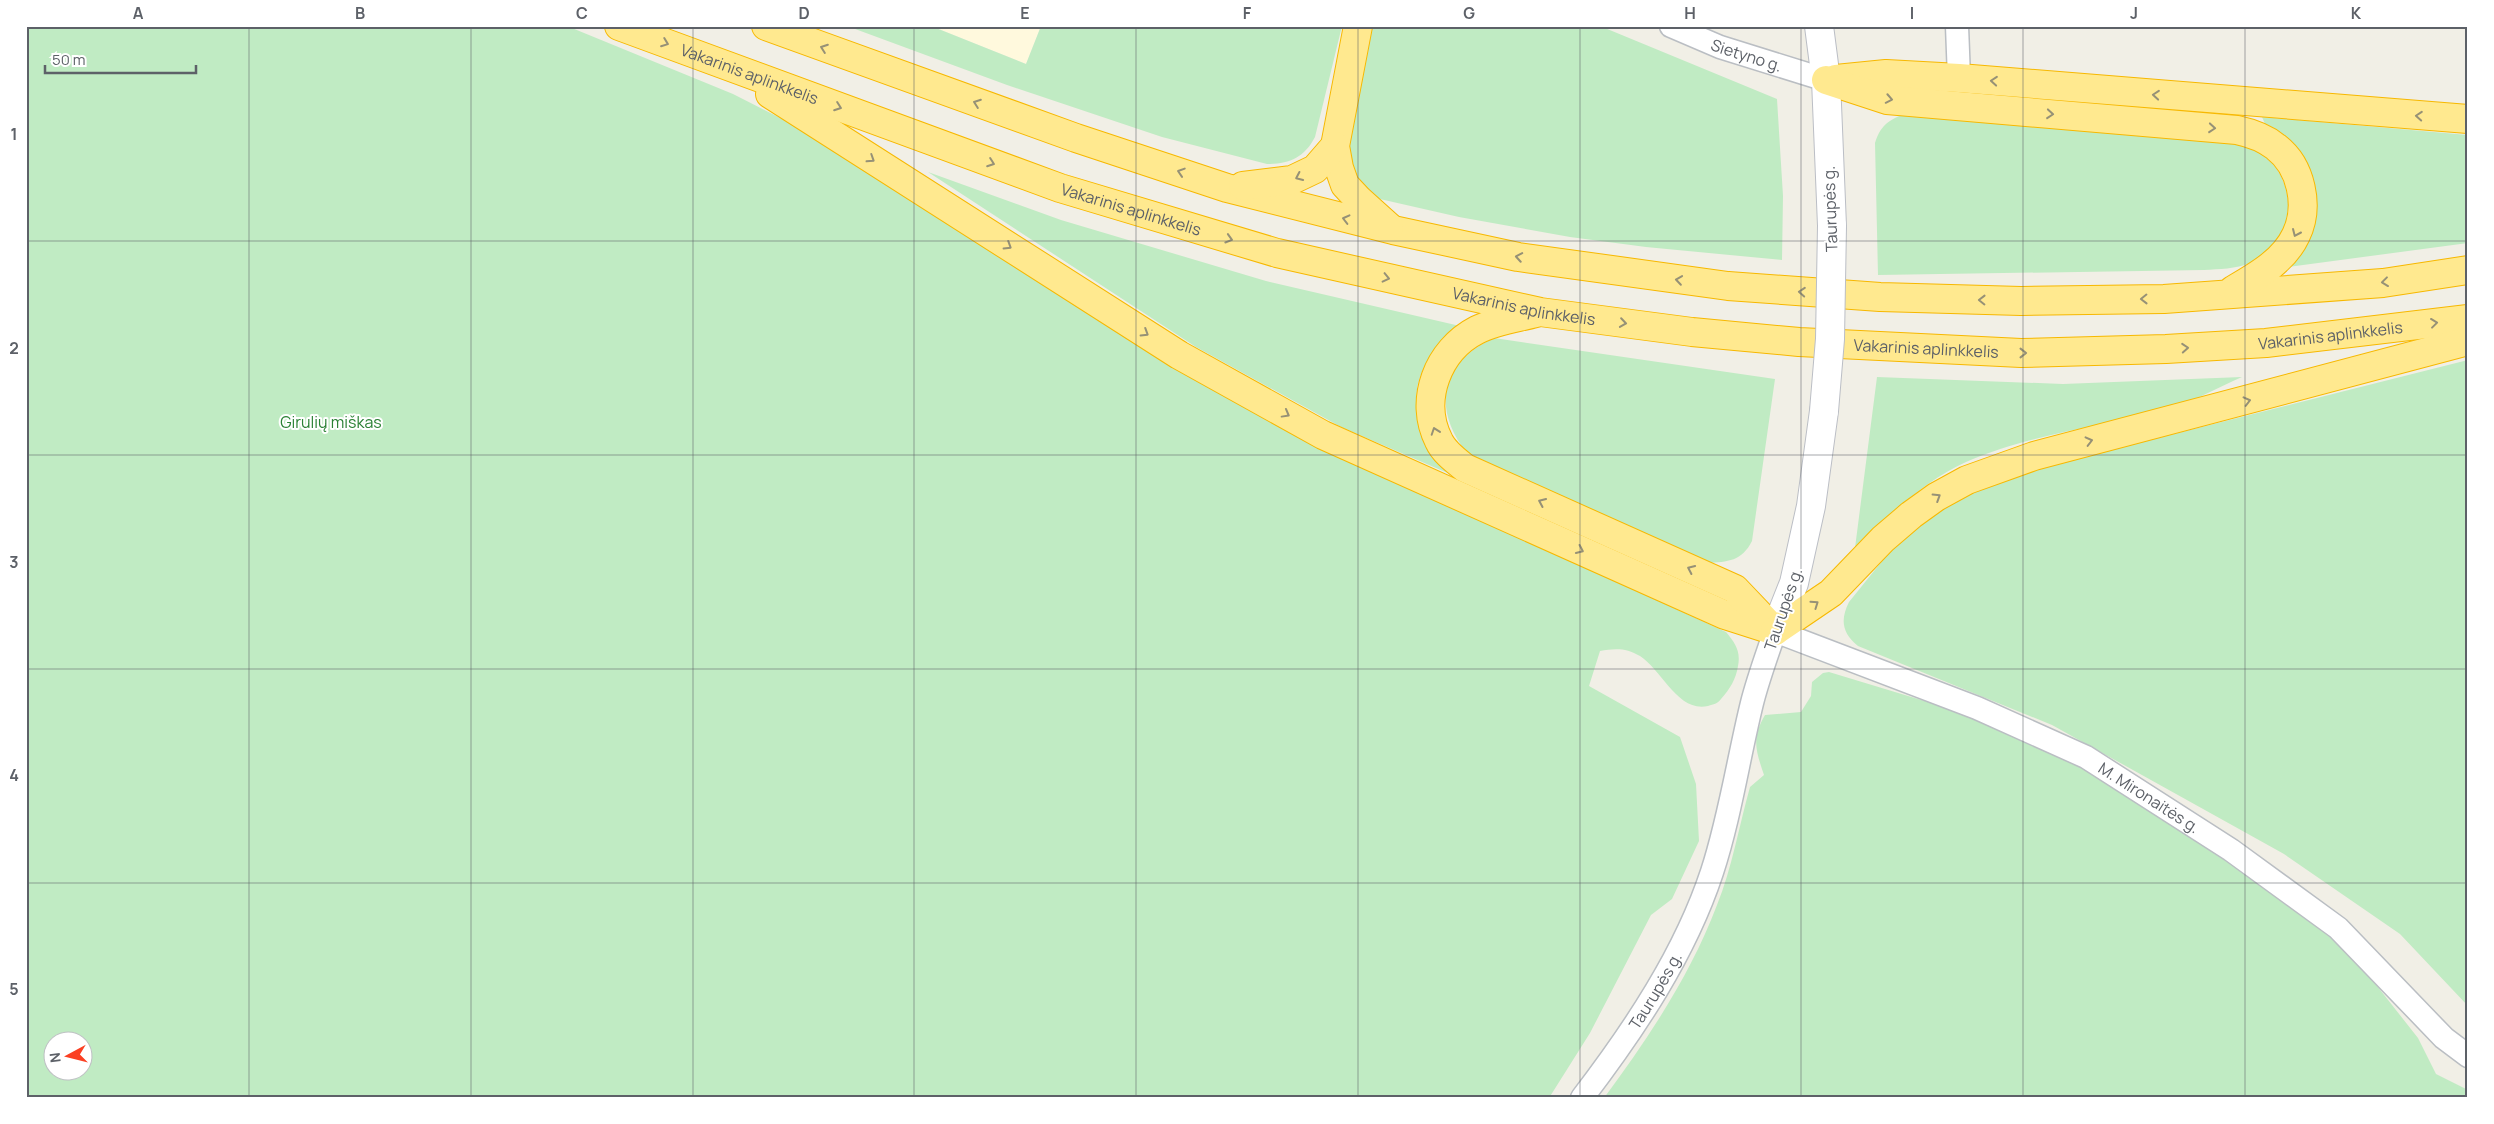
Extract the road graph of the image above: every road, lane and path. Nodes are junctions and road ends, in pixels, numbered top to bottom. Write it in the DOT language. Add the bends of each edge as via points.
graph roads {
  1 [pos="620,26"];
  2 [pos="766,26"];
  3 [pos="1358,26"];
  4 [pos="1671,26"];
  5 [pos="1819,26"];
  6 [pos="1957,26"];
  7 [pos="726,66"];
  8 [pos="1959,78"];
  9 [pos="1826,80"];
  10 [pos="2468,119"];
  11 [pos="1335,146"];
  12 [pos="1227,188"];
  13 [pos="1393,230"];
  14 [pos="2468,270"];
  15 [pos="2228,293"];
  16 [pos="1540,312"];
  17 [pos="2468,319"];
  18 [pos="2468,342"];
  19 [pos="1775,631"];
  20 [pos="2468,1056"];
  21 [pos="1582,1098"];
  1 -- 7 [label="highway, Vakarinis aplinkkelis, one-way"];
  12 -- 2 [label="highway, one-way" via="1076,138"];
  3 -- 11 [label="highway"];
  4 -- 9 [label="street, Sietyno g." via="1729,50"];
  5 -- 9 [label="main road, Taurupės g."];
  6 -- 8 [label="street"];
  7 -- 16 [label="highway, Vakarinis aplinkkelis, one-way" via="1088,197 1277,253"];
  7 -- 19 [label="highway, one-way" via="1179,355 1323,435 1725,616"];
  8 -- 9 [label="highway" via="1886,74"];
  10 -- 8 [label="highway, one-way"];
  9 -- 15 [label="highway, one-way" via="1887,100 2237,130 2265,140 2276,147 2295,172 2302,196 2301,221 2286,250 2265,271"];
  9 -- 19 [label="main road, Taurupės g., bridge" via="1832,226 1830,339 1824,411 1811,506 1794,583"];
  11 -- 12 [label="highway, one-way" via="1315,169 1292,180"];
  11 -- 13 [label="highway" via="1345,185"];
  13 -- 12 [label="highway, one-way"];
  15 -- 13 [label="highway, one-way" via="2164,298 2011,301 1880,297 1728,286 1518,257"];
  14 -- 15 [label="highway, one-way" via="2383,283"];
  16 -- 17 [label="highway, Vakarinis aplinkkelis, one-way" via="1799,342 2021,353 2266,343"];
  19 -- 16 [label="highway, one-way" via="1735,589 1465,468 1450,456 1432,423 1430,402 1443,361 1452,349 1478,330"];
  19 -- 18 [label="highway, one-way" via="1831,592 1911,515 1967,480 2034,456"];
  19 -- 20 [label="street, M. Mironaitės g." via="1977,708 2086,757 2238,855 2338,928 2444,1038"];
  19 -- 21 [label="street, Taurupės g." via="1752,704 1712,873 1674,957 1637,1020"];
}
